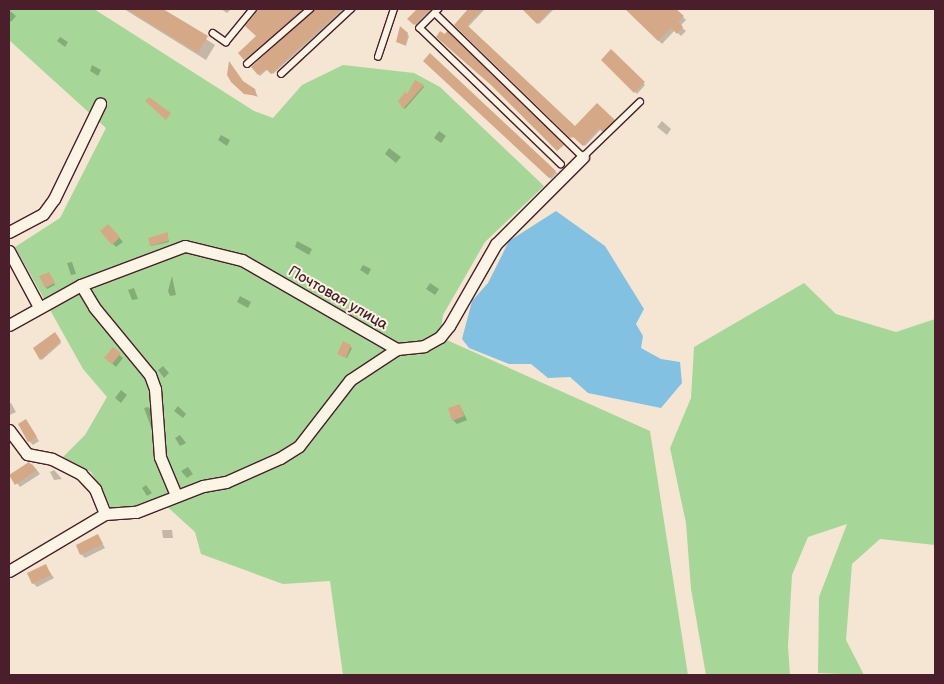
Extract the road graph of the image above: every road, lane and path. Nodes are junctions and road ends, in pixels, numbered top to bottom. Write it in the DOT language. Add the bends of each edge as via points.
graph roads {
  1 [pos="253,9"];
  2 [pos="310,9"];
  3 [pos="351,9"];
  4 [pos="394,9"];
  5 [pos="437,11"];
  6 [pos="213,33"];
  7 [pos="378,57"];
  8 [pos="247,64"];
  9 [pos="281,74"];
  10 [pos="640,102"];
  11 [pos="100,104"];
  12 [pos="583,157"];
  13 [pos="562,164"];
  14 [pos="9,232"];
  15 [pos="9,251"];
  16 [pos="82,285"];
  17 [pos="39,307"];
  18 [pos="9,325"];
  19 [pos="397,349"];
  20 [pos="9,430"];
  21 [pos="176,495"];
  22 [pos="105,514"];
  23 [pos="9,571"];
  1 -- 6 [label="lane" via="226,42"];
  2 -- 8 [label="lane"];
  3 -- 9 [label="lane"];
  4 -- 7 [label="lane"];
  5 -- 12 [label="lane"];
  5 -- 13 [label="lane" via="420,28"];
  10 -- 12 [label="lane"];
  11 -- 14 [label="street" via="54,199 43,214"];
  12 -- 19 [label="street, Почтовая улица" via="496,244 440,337 424,346"];
  15 -- 17 [label="street"];
  16 -- 17 [label="street, Почтовая улица"];
  16 -- 19 [label="street, Почтовая улица" via="185,246 242,260"];
  16 -- 21 [label="street" via="94,307 150,375 156,389 160,457"];
  17 -- 18 [label="street, Почтовая улица"];
  19 -- 21 [label="street" via="350,380 299,446 226,482"];
  20 -- 22 [label="street" via="27,454 52,459 81,474 95,489"];
  21 -- 22 [label="street" via="136,512"];
  22 -- 23 [label="street"];
}
